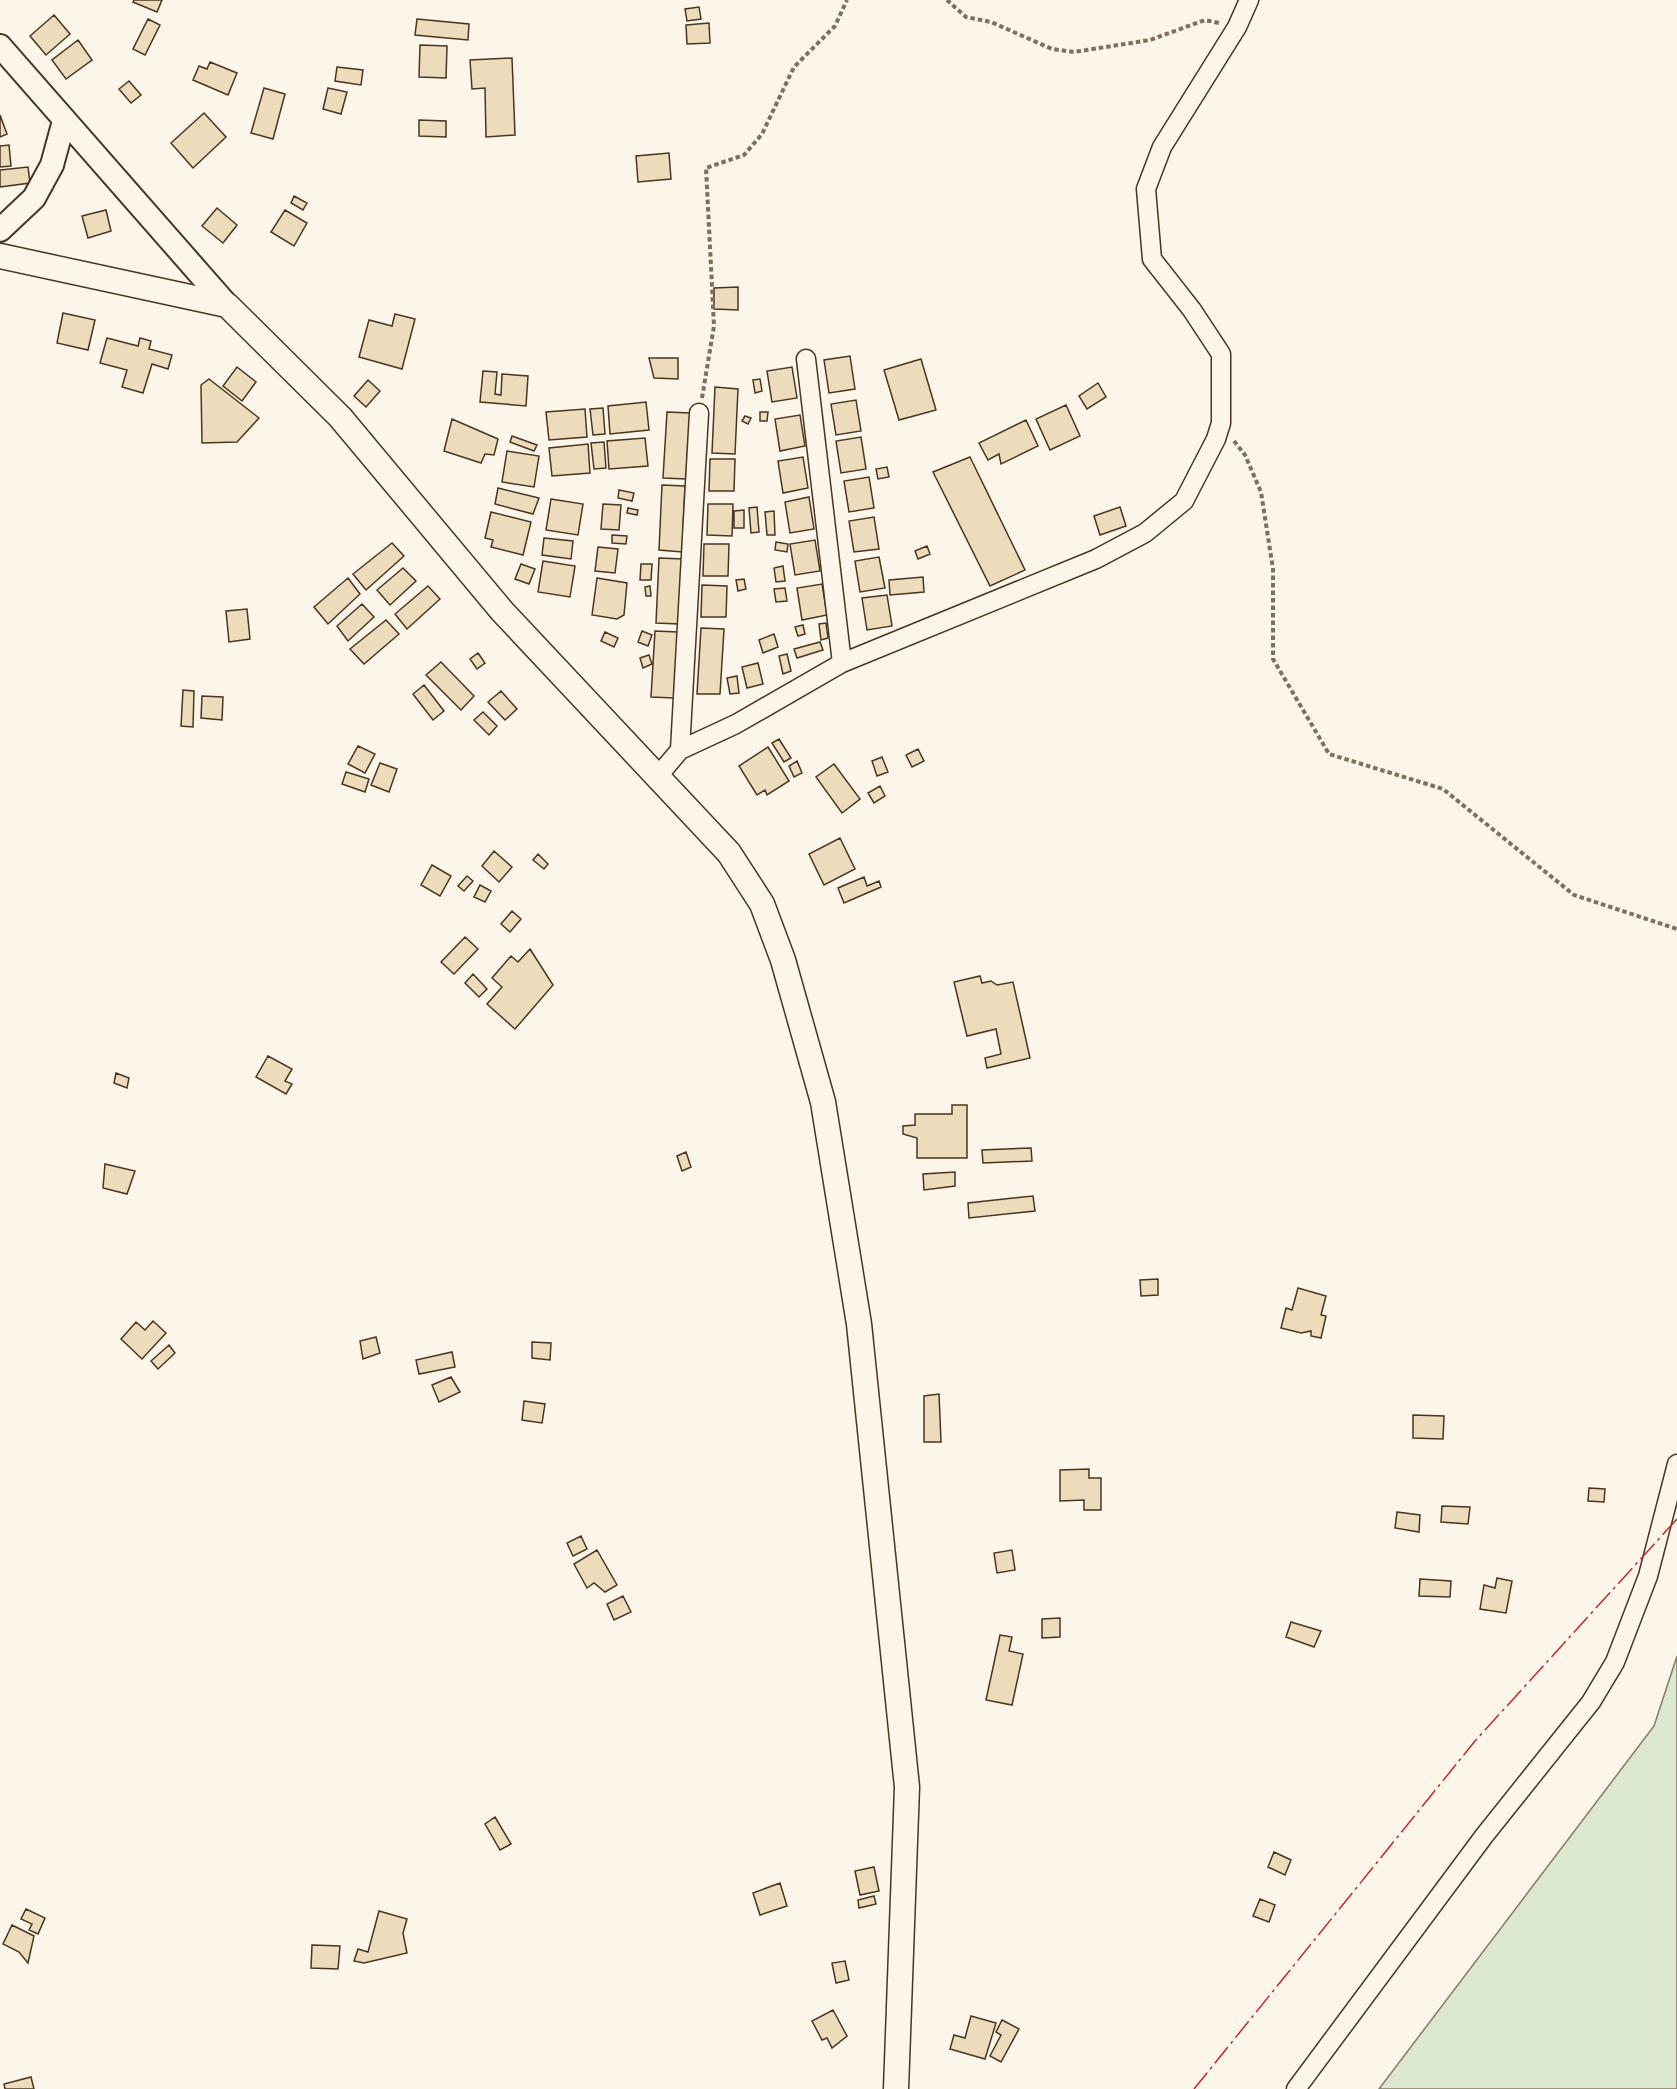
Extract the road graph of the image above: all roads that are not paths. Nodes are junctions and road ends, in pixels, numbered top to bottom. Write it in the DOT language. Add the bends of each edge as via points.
graph roads {
  1 [pos="1249,0"];
  2 [pos="0,46"];
  3 [pos="64,121"];
  4 [pos="0,230"];
  5 [pos="0,256"];
  6 [pos="227,305"];
  7 [pos="806,359"];
  8 [pos="699,413"];
  9 [pos="842,663"];
  10 [pos="680,750"];
  11 [pos="658,776"];
  12 [pos="1677,1464"];
  13 [pos="896,2089"];
  14 [pos="1296,2089"];
  1 -- 9 [label="street" via="1237,27 1162,147 1146,189 1152,260 1221,354 1221,423 1184,501 1145,533 1096,558"];
  2 -- 3 [label="street"];
  3 -- 4 [label="street" via="52,165 34,198"];
  3 -- 6 [label="street"];
  5 -- 6 [label="main road"];
  6 -- 11 [label="main road" via="340,417 502,611"];
  7 -- 9 [label="street"];
  8 -- 10 [label="street"];
  9 -- 10 [label="street" via="736,724"];
  10 -- 11 [label="street"];
  11 -- 13 [label="main road" via="729,853 762,904 783,960 823,1102 859,1324 907,1787"];
  12 -- 14 [label="street" via="1648,1576 1615,1662 1591,1702 1484,1836"];
}
